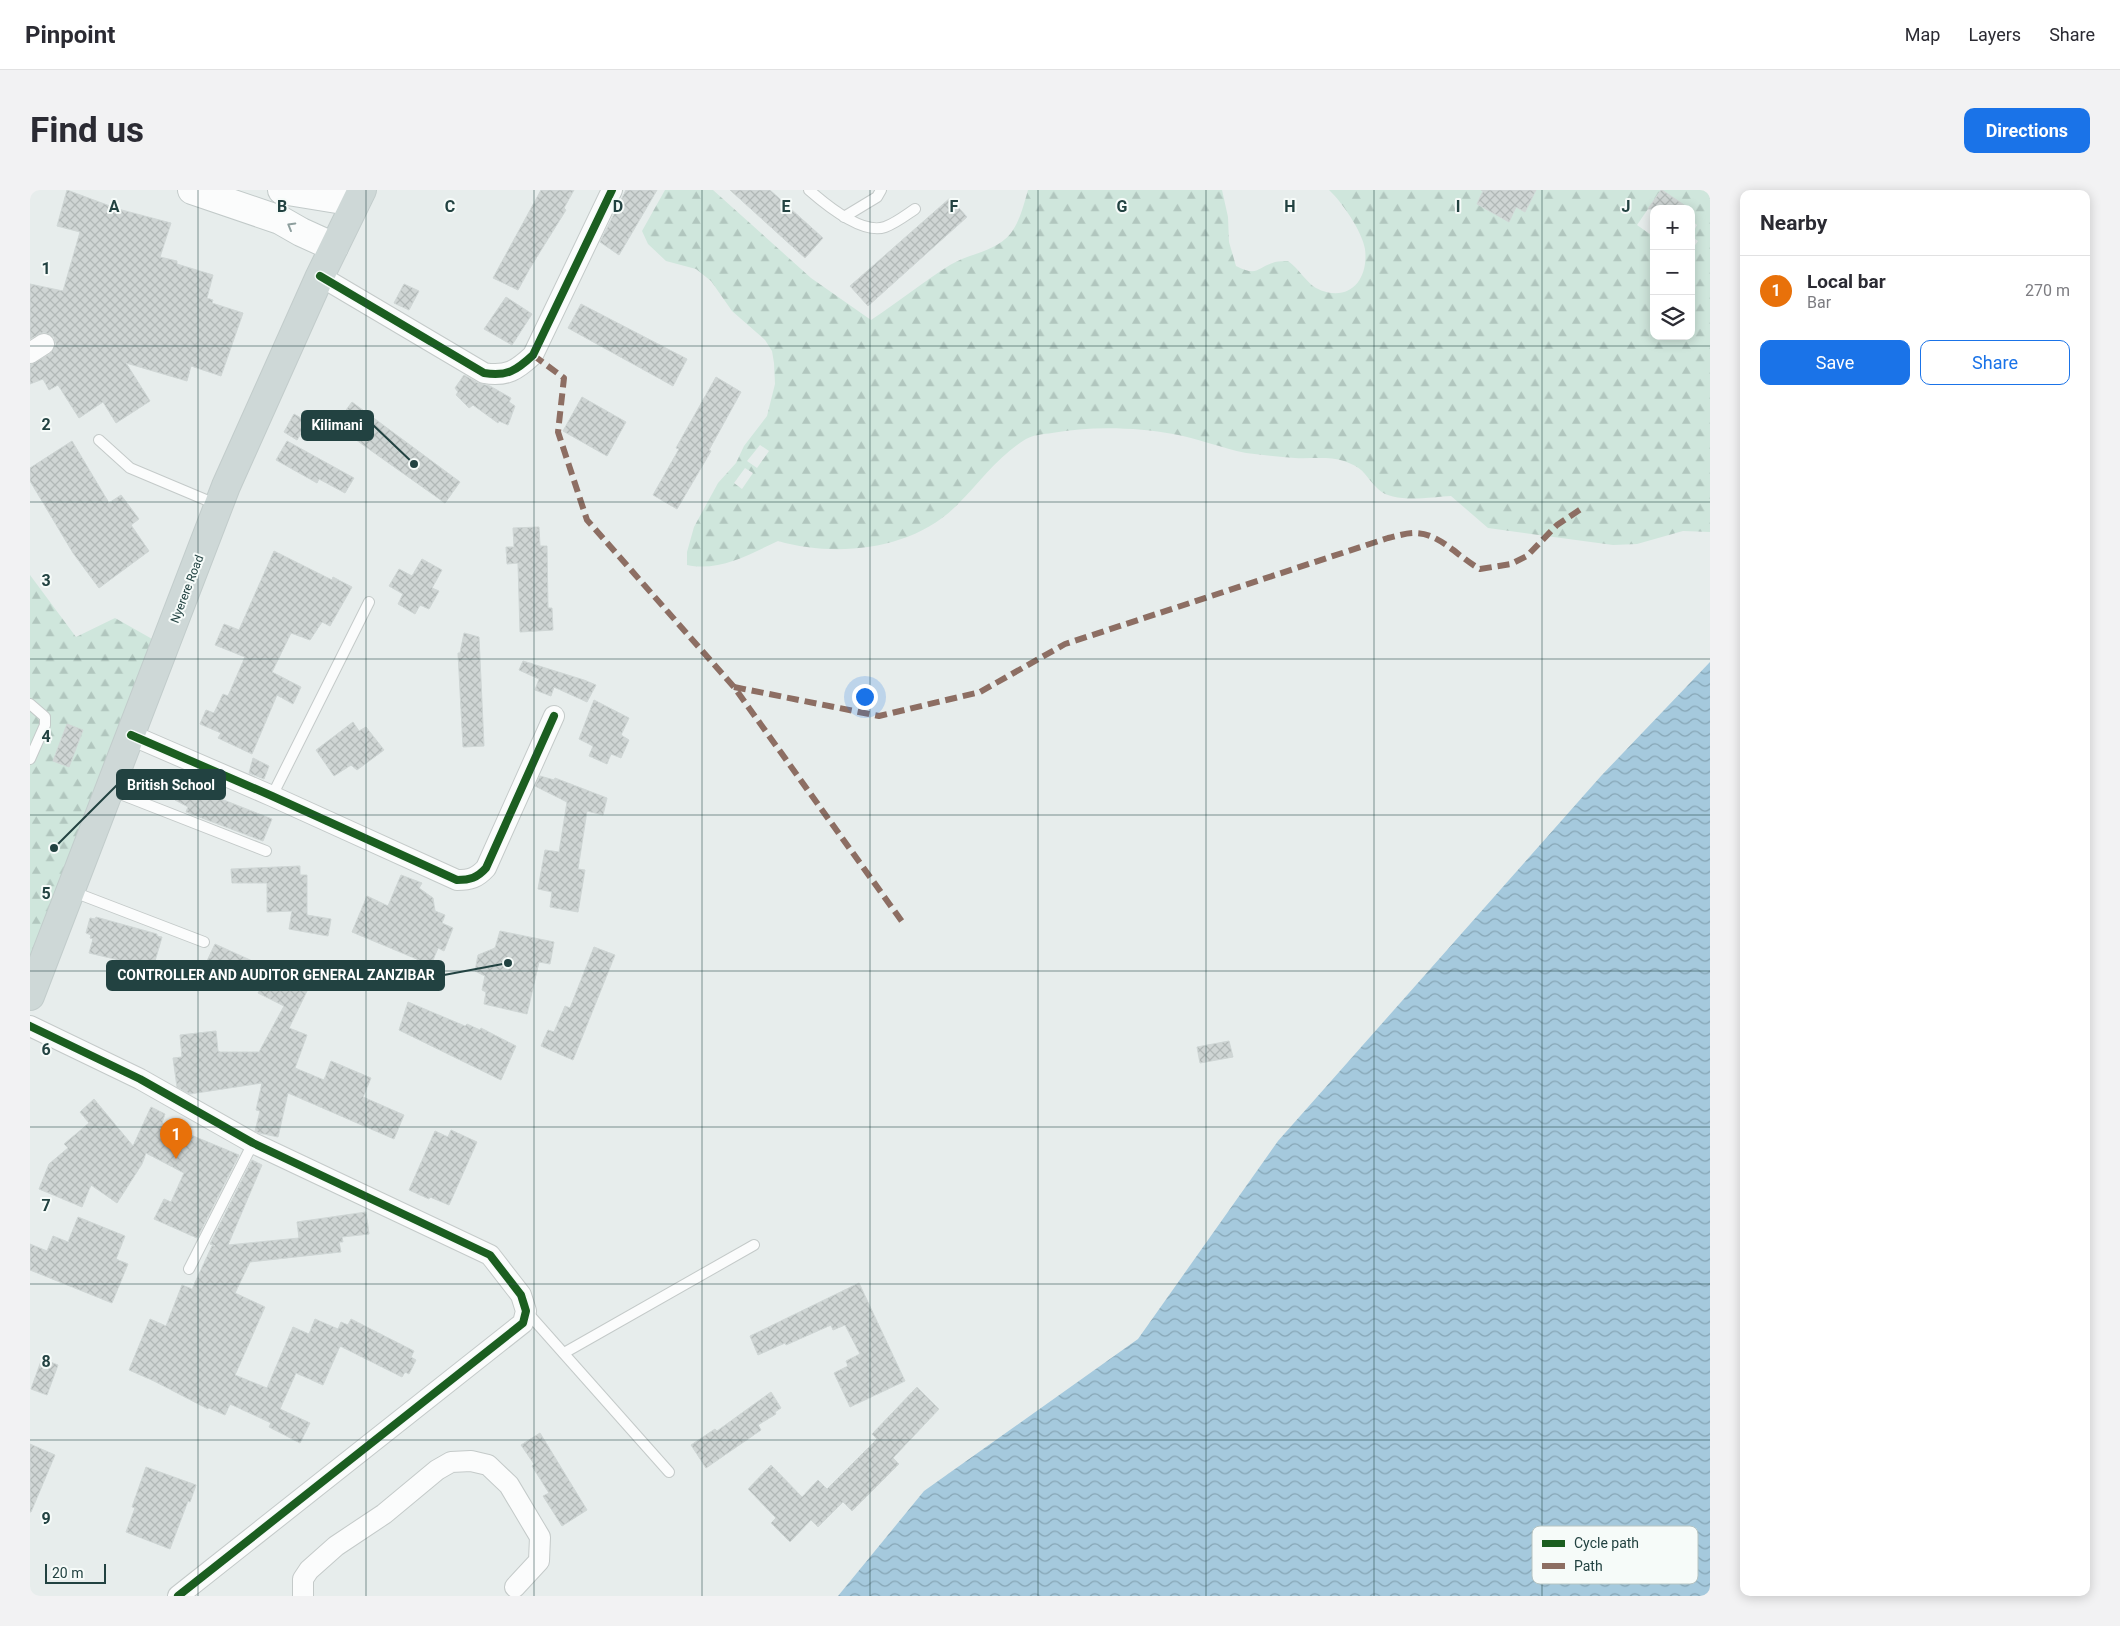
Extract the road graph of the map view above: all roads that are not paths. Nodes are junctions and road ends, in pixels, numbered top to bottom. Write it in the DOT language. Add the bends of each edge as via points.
graph roads {
  1 [pos="192,190"];
  2 [pos="282,190"];
  3 [pos="612,190"];
  4 [pos="810,190"];
  5 [pos="881,190"];
  6 [pos="360,194"];
  7 [pos="915,209"];
  8 [pos="844,216"];
  9 [pos="334,247"];
  10 [pos="320,276"];
  11 [pos="98,440"];
  12 [pos="219,505"];
  13 [pos="369,602"];
  14 [pos="30,704"];
  15 [pos="554,716"];
  16 [pos="131,735"];
  17 [pos="30,759"];
  18 [pos="109,789"];
  19 [pos="272,796"];
  20 [pos="266,852"];
  21 [pos="70,890"];
  22 [pos="204,942"];
  23 [pos="30,996"];
  24 [pos="30,1026"];
  25 [pos="253,1143"];
  26 [pos="754,1245"];
  27 [pos="189,1269"];
  28 [pos="526,1311"];
  29 [pos="564,1354"];
  30 [pos="669,1472"];
  31 [pos="515,1586"];
  32 [pos="178,1596"];
  33 [pos="303,1596"];
  9 -- 1 [label="main road, one-way" via="280,220"];
  2 -- 6 [label="main road" via="337,198"];
  3 -- 10 [label="street" via="533,355 510,372 484,373"];
  4 -- 8 [label="lane"];
  5 -- 8 [label="lane" via="871,201"];
  6 -- 9 [label="main road, Nyerere Road"];
  7 -- 8 [label="lane" via="884,228 864,225"];
  9 -- 10 [label="main road, Nyerere Road"];
  10 -- 12 [label="main road, Nyerere Road"];
  11 -- 12 [label="lane" via="130,468"];
  12 -- 16 [label="main road, Nyerere Road"];
  13 -- 19 [label="lane"];
  14 -- 17 [label="lane" via="45,718"];
  15 -- 19 [label="street" via="486,868 469,880 457,880"];
  16 -- 18 [label="main road, Nyerere Road"];
  16 -- 19 [label="street"];
  18 -- 20 [label="lane"];
  18 -- 21 [label="main road, Nyerere Road"];
  21 -- 22 [label="lane"];
  21 -- 23 [label="main road, Nyerere Road"];
  24 -- 25 [label="street" via="140,1079"];
  25 -- 27 [label="lane"];
  25 -- 28 [label="street" via="490,1255 521,1295"];
  26 -- 29 [label="lane"];
  28 -- 29 [label="lane"];
  28 -- 32 [label="street" via="523,1323"];
  29 -- 30 [label="lane"];
  31 -- 33 [label="street" via="539,1561 540,1537 509,1485 488,1465 471,1461 451,1462 437,1470 384,1514 336,1546 303,1579"];
}
